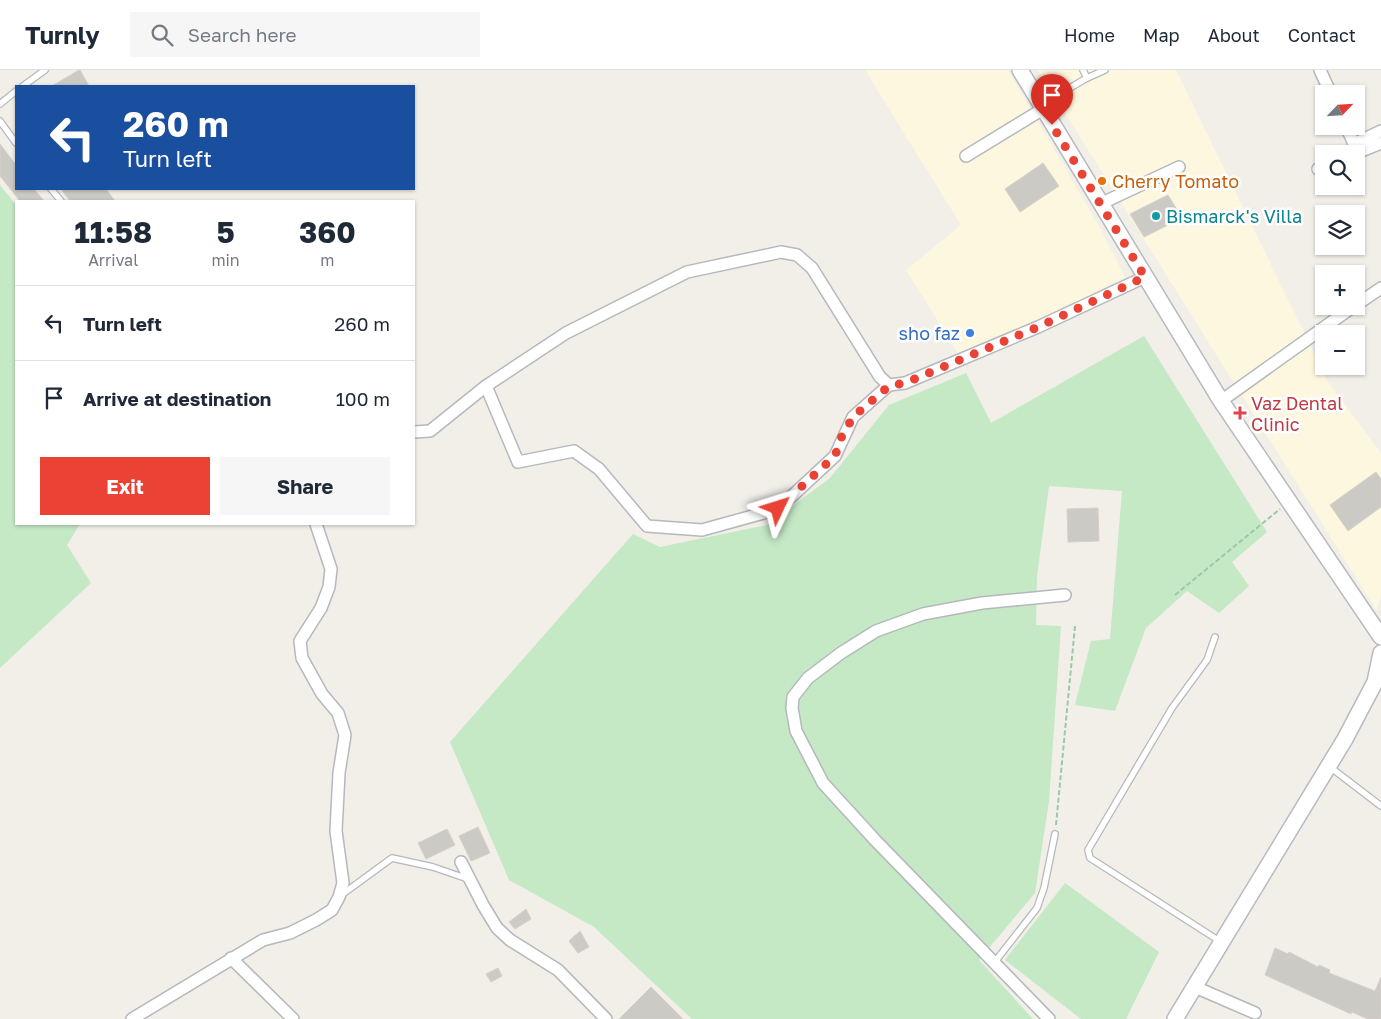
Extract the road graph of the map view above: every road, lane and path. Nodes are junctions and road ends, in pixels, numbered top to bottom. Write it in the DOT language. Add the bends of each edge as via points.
graph roads {
  1 [pos="45,70"];
  2 [pos="1020,70"];
  3 [pos="1083,70"];
  4 [pos="1105,70"];
  5 [pos="1320,70"];
  6 [pos="1086,78"];
  7 [pos="24,85"];
  8 [pos="1327,85"];
  9 [pos="15,93"];
  10 [pos="0,104"];
  11 [pos="1042,107"];
  12 [pos="0,121"];
  13 [pos="1381,131"];
  14 [pos="1350,135"];
  15 [pos="15,142"];
  16 [pos="1381,144"];
  17 [pos="1365,150"];
  18 [pos="966,156"];
  19 [pos="1179,167"];
  20 [pos="52,190"];
  21 [pos="60,200"];
  22 [pos="1100,204"];
  23 [pos="1145,277"];
  24 [pos="1381,288"];
  25 [pos="1365,299"];
  26 [pos="1342,315"];
  27 [pos="486,386"];
  28 [pos="889,386"];
  29 [pos="1221,400"];
  30 [pos="415,432"];
  31 [pos="1289,501"];
  32 [pos="316,525"];
  33 [pos="1065,595"];
  34 [pos="1175,595"];
  35 [pos="1075,626"];
  36 [pos="1215,637"];
  37 [pos="1381,637"];
  38 [pos="1381,653"];
  39 [pos="1328,766"];
  40 [pos="1381,806"];
  41 [pos="1055,834"];
  42 [pos="461,862"];
  43 [pos="470,880"];
  44 [pos="339,897"];
  45 [pos="1221,942"];
  46 [pos="231,958"];
  47 [pos="994,963"];
  48 [pos="1195,986"];
  49 [pos="1255,1013"];
  50 [pos="132,1019"];
  51 [pos="293,1019"];
  52 [pos="606,1019"];
  53 [pos="1049,1019"];
  54 [pos="1175,1019"];
  1 -- 7 [label="lane"];
  2 -- 11 [label="main road"];
  3 -- 6 [label="lane"];
  4 -- 6 [label="lane"];
  5 -- 8 [label="street"];
  6 -- 11 [label="lane"];
  9 -- 10 [label="lane"];
  11 -- 18 [label="street"];
  11 -- 22 [label="main road"];
  12 -- 15 [label="lane"];
  13 -- 14 [label="street" via="1354,144"];
  16 -- 17 [label="street"];
  19 -- 22 [label="street"];
  20 -- 21 [label="lane"];
  22 -- 23 [label="main road"];
  23 -- 28 [label="street" via="1038,327 905,383"];
  23 -- 29 [label="main road"];
  24 -- 25 [label="street"];
  26 -- 29 [label="street"];
  27 -- 28 [label="street" via="566,333 686,272 781,252 797,255 812,268 880,377"];
  27 -- 28 [label="street" via="518,462 574,451 599,469 646,526 702,530 778,508 835,456 853,417"];
  27 -- 30 [label="street" via="430,431"];
  29 -- 31 [label="main road"];
  31 -- 34 [label="path"];
  31 -- 37 [label="main road"];
  32 -- 44 [label="street" via="331,569 329,587 321,608 300,641 302,658 322,694 338,713 345,736 336,831 343,883"];
  33 -- 47 [label="street" via="982,603 923,614 876,631 808,678 793,697 796,732 823,783"];
  35 -- 41 [label="path"];
  36 -- 45 [label="lane" via="1207,660 1172,708 1088,850 1090,858"];
  38 -- 39 [label="main road" via="1375,682"];
  39 -- 40 [label="lane"];
  39 -- 45 [label="main road"];
  41 -- 47 [label="lane" via="1037,908"];
  42 -- 43 [label="street"];
  43 -- 44 [label="lane" via="392,858"];
  43 -- 52 [label="street" via="497,928 510,940 558,970"];
  44 -- 46 [label="street" via="332,910 316,920 290,933 263,940"];
  45 -- 48 [label="main road"];
  46 -- 50 [label="street"];
  46 -- 51 [label="street"];
  47 -- 53 [label="street"];
  48 -- 49 [label="street"];
  48 -- 54 [label="main road"];
}
